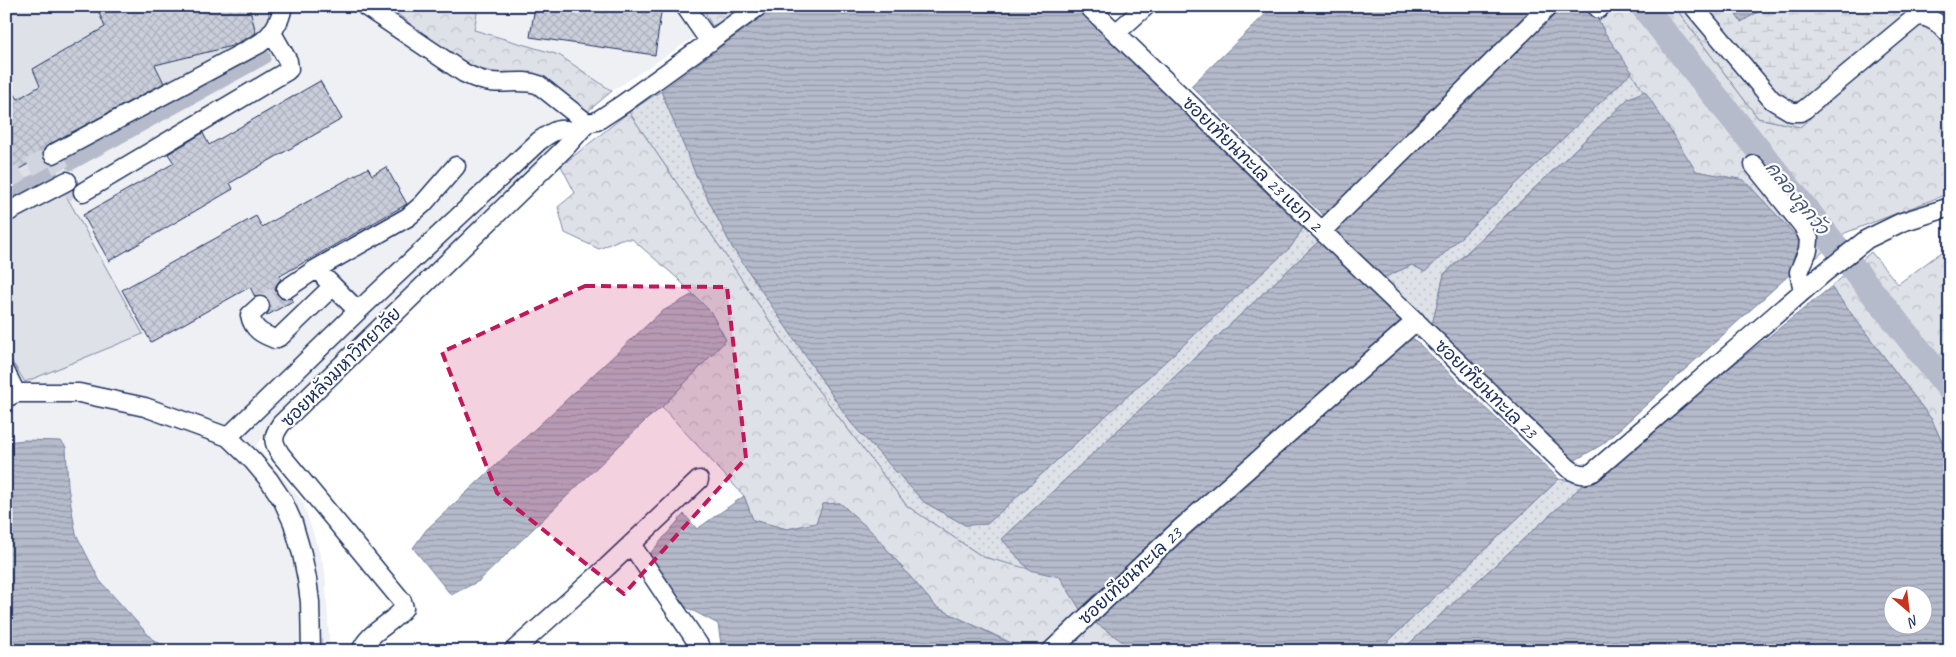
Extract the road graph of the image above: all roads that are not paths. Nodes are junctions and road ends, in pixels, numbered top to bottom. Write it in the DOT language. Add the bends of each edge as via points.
graph roads {
  1 [pos="283,6"];
  2 [pos="686,6"];
  3 [pos="759,6"];
  4 [pos="1088,6"];
  5 [pos="1146,6"];
  6 [pos="1549,6"];
  7 [pos="1693,6"];
  8 [pos="373,9"];
  9 [pos="272,33"];
  10 [pos="1116,33"];
  11 [pos="1950,35"];
  12 [pos="710,42"];
  13 [pos="587,126"];
  14 [pos="53,154"];
  15 [pos="1754,165"];
  16 [pos="456,166"];
  17 [pos="67,181"];
  18 [pos="83,192"];
  19 [pos="1950,207"];
  20 [pos="6,213"];
  21 [pos="1322,231"];
  22 [pos="316,269"];
  23 [pos="333,286"];
  24 [pos="286,289"];
  25 [pos="1803,291"];
  26 [pos="260,306"];
  27 [pos="358,310"];
  28 [pos="1416,321"];
  29 [pos="6,373"];
  30 [pos="11,395"];
  31 [pos="228,438"];
  32 [pos="699,480"];
  33 [pos="631,544"];
  34 [pos="312,651"];
  35 [pos="360,651"];
  36 [pos="513,651"];
  37 [pos="704,651"];
  38 [pos="1051,651"];
  1 -- 9 [label="street"];
  2 -- 12 [label="street"];
  3 -- 12 [label="street"];
  4 -- 10 [label="street, ซอยเทียนทะเล 23 แยก 2"];
  5 -- 10 [label="street"];
  6 -- 21 [label="street"];
  7 -- 11 [label="street" via="1772,100 1792,112 1805,110 1917,16 1935,21"];
  8 -- 13 [label="street" via="464,73 491,82 533,82 539,85"];
  9 -- 14 [label="street" via="259,44"];
  9 -- 18 [label="street" via="288,61 287,71"];
  10 -- 21 [label="street, ซอยเทียนทะเล 23 แยก 2"];
  12 -- 13 [label="street"];
  13 -- 27 [label="street" via="559,130 539,141"];
  13 -- 35 [label="street, ซอยหลังมหาวิทยาลัย" via="275,434 274,443 281,455 402,601 404,608 397,617 368,640"];
  15 -- 25 [label="street" via="1803,226 1809,239 1799,272"];
  16 -- 22 [label="street" via="408,217"];
  17 -- 20 [label="street"];
  19 -- 25 [label="street, ซอยเทียนทะเล 23" via="1902,222 1867,239"];
  21 -- 28 [label="street, ซอยเทียนทะเล 23 แยก 2"];
  22 -- 23 [label="street"];
  22 -- 24 [label="street"];
  23 -- 26 [label="street" via="275,339 258,332 252,325 250,315"];
  23 -- 27 [label="street"];
  25 -- 28 [label="street, ซอยเทียนทะเล 23" via="1588,474 1568,468"];
  27 -- 31 [label="street"];
  28 -- 38 [label="street, ซอยเทียนทะเล 23" via="1180,529"];
  29 -- 30 [label="street"];
  30 -- 31 [label="street" via="79,393 144,407"];
  31 -- 34 [label="street" via="269,480 293,523 307,579"];
  32 -- 33 [label="street"];
  33 -- 36 [label="street"];
  33 -- 37 [label="street"];
}
